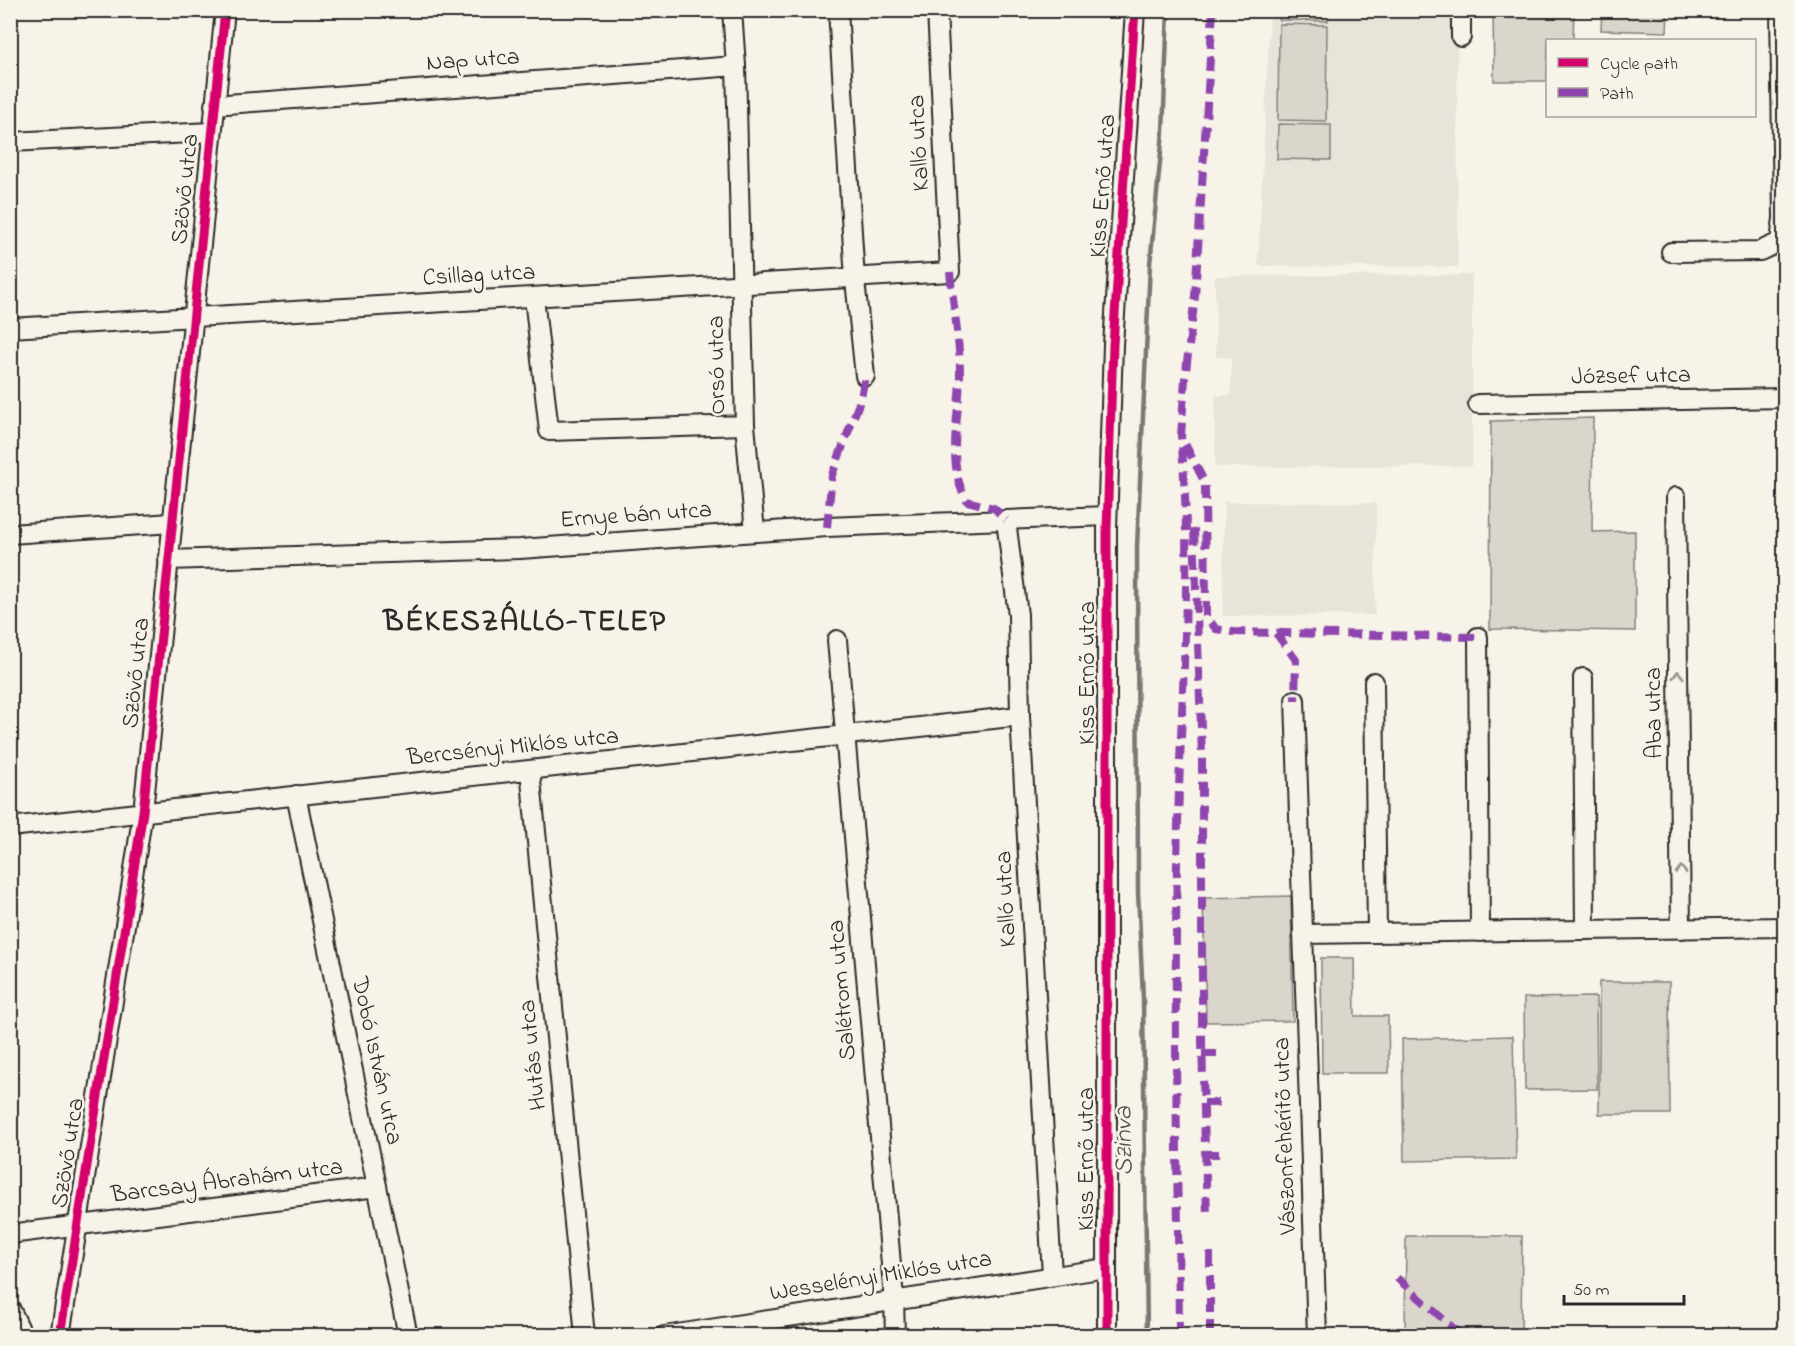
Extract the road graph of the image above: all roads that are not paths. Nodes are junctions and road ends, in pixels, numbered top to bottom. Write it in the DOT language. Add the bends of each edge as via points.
graph roads {
  1 [pos="225,10"];
  2 [pos="732,10"];
  3 [pos="838,10"];
  4 [pos="937,10"];
  5 [pos="1135,10"];
  6 [pos="1461,10"];
  7 [pos="1780,10"];
  8 [pos="1461,37"];
  9 [pos="736,66"];
  10 [pos="214,105"];
  11 [pos="212,132"];
  12 [pos="10,142"];
  13 [pos="1671,252"];
  14 [pos="950,272"];
  15 [pos="855,280"];
  16 [pos="740,286"];
  17 [pos="534,297"];
  18 [pos="192,316"];
  19 [pos="10,328"];
  20 [pos="865,376"];
  21 [pos="1785,398"];
  22 [pos="1478,405"];
  23 [pos="745,425"];
  24 [pos="1676,497"];
  25 [pos="1107,516"];
  26 [pos="1006,520"];
  27 [pos="172,523"];
  28 [pos="755,532"];
  29 [pos="10,534"];
  30 [pos="168,560"];
  31 [pos="1478,637"];
  32 [pos="837,640"];
  33 [pos="1583,678"];
  34 [pos="1374,682"];
  35 [pos="1295,700"];
  36 [pos="1020,716"];
  37 [pos="846,735"];
  38 [pos="530,770"];
  39 [pos="296,795"];
  40 [pos="143,812"];
  41 [pos="10,827"];
  42 [pos="1785,927"];
  43 [pos="1681,929"];
  44 [pos="1585,930"];
  45 [pos="1479,932"];
  46 [pos="1377,933"];
  47 [pos="1302,934"];
  48 [pos="377,1187"];
  49 [pos="78,1225"];
  50 [pos="10,1234"];
  51 [pos="1107,1268"];
  52 [pos="1052,1275"];
  53 [pos="894,1299"];
  54 [pos="10,1308"];
  55 [pos="23,1335"];
  56 [pos="60,1335"];
  57 [pos="408,1335"];
  58 [pos="585,1335"];
  59 [pos="664,1335"];
  60 [pos="895,1335"];
  61 [pos="1107,1335"];
  62 [pos="1317,1335"];
  1 -- 10 [label="street, Szövő utca"];
  2 -- 9 [label="street, Orsó utca"];
  3 -- 15 [label="street"];
  4 -- 14 [label="street, Kalló utca"];
  5 -- 25 [label="street, Kiss Ernő utca" via="1113,345"];
  6 -- 8 [label="street"];
  7 -- 13 [label="street" via="1784,218 1780,242 1760,251"];
  9 -- 10 [label="street, Nap utca"];
  9 -- 16 [label="street, Orsó utca"];
  10 -- 11 [label="street, Szövő utca"];
  11 -- 12 [label="street"];
  11 -- 18 [label="street, Szövő utca"];
  14 -- 15 [label="street, Csillag utca"];
  15 -- 16 [label="street, Csillag utca"];
  15 -- 20 [label="street"];
  16 -- 17 [label="street, Csillag utca"];
  16 -- 23 [label="street, Orsó utca"];
  17 -- 18 [label="street, Csillag utca"];
  17 -- 23 [label="street, Orsó utca" via="549,431"];
  18 -- 19 [label="street, Csillag utca"];
  18 -- 27 [label="street, Szövő utca"];
  21 -- 22 [label="street, József utca"];
  23 -- 28 [label="street"];
  43 -- 24 [label="street, Aba utca, one-way"];
  25 -- 26 [label="street, Ernye bán utca"];
  25 -- 51 [label="street, Kiss Ernő utca"];
  26 -- 28 [label="street, Ernye bán utca"];
  26 -- 36 [label="street, Kalló utca" via="1018,615"];
  27 -- 29 [label="street"];
  27 -- 30 [label="street, Szövő utca"];
  28 -- 30 [label="street, Ernye bán utca" via="520,549"];
  30 -- 40 [label="street, Szövő utca"];
  31 -- 45 [label="street"];
  32 -- 37 [label="street, Salétrom utca"];
  33 -- 44 [label="street"];
  34 -- 46 [label="street"];
  35 -- 47 [label="street"];
  36 -- 37 [label="street, Bercsényi Miklós utca"];
  36 -- 52 [label="street, Kalló utca"];
  37 -- 38 [label="street, Bercsényi Miklós utca"];
  37 -- 53 [label="street, Salétrom utca"];
  38 -- 39 [label="street, Bercsényi Miklós utca"];
  38 -- 58 [label="street, Hutás utca"];
  39 -- 40 [label="street, Bercsényi Miklós utca"];
  39 -- 48 [label="street, Dobó István utca"];
  40 -- 41 [label="street, Bercsényi Miklós utca"];
  40 -- 49 [label="street, Szövő utca"];
  42 -- 43 [label="street"];
  43 -- 44 [label="street"];
  44 -- 45 [label="street"];
  45 -- 46 [label="street"];
  46 -- 47 [label="street"];
  47 -- 62 [label="street, Vászonfehérítő utca"];
  48 -- 49 [label="street, Barcsay Ábrahám utca"];
  48 -- 57 [label="street, Dobó István utca"];
  49 -- 50 [label="street, Barcsay Ábrahám utca"];
  49 -- 56 [label="street, Szövő utca"];
  51 -- 52 [label="street, Wesselényi Miklós utca"];
  51 -- 61 [label="street, Kiss Ernő utca"];
  52 -- 53 [label="street, Wesselényi Miklós utca"];
  53 -- 59 [label="street, Wesselényi Miklós utca"];
  53 -- 60 [label="street, Salétrom utca"];
  54 -- 55 [label="street"];
}
